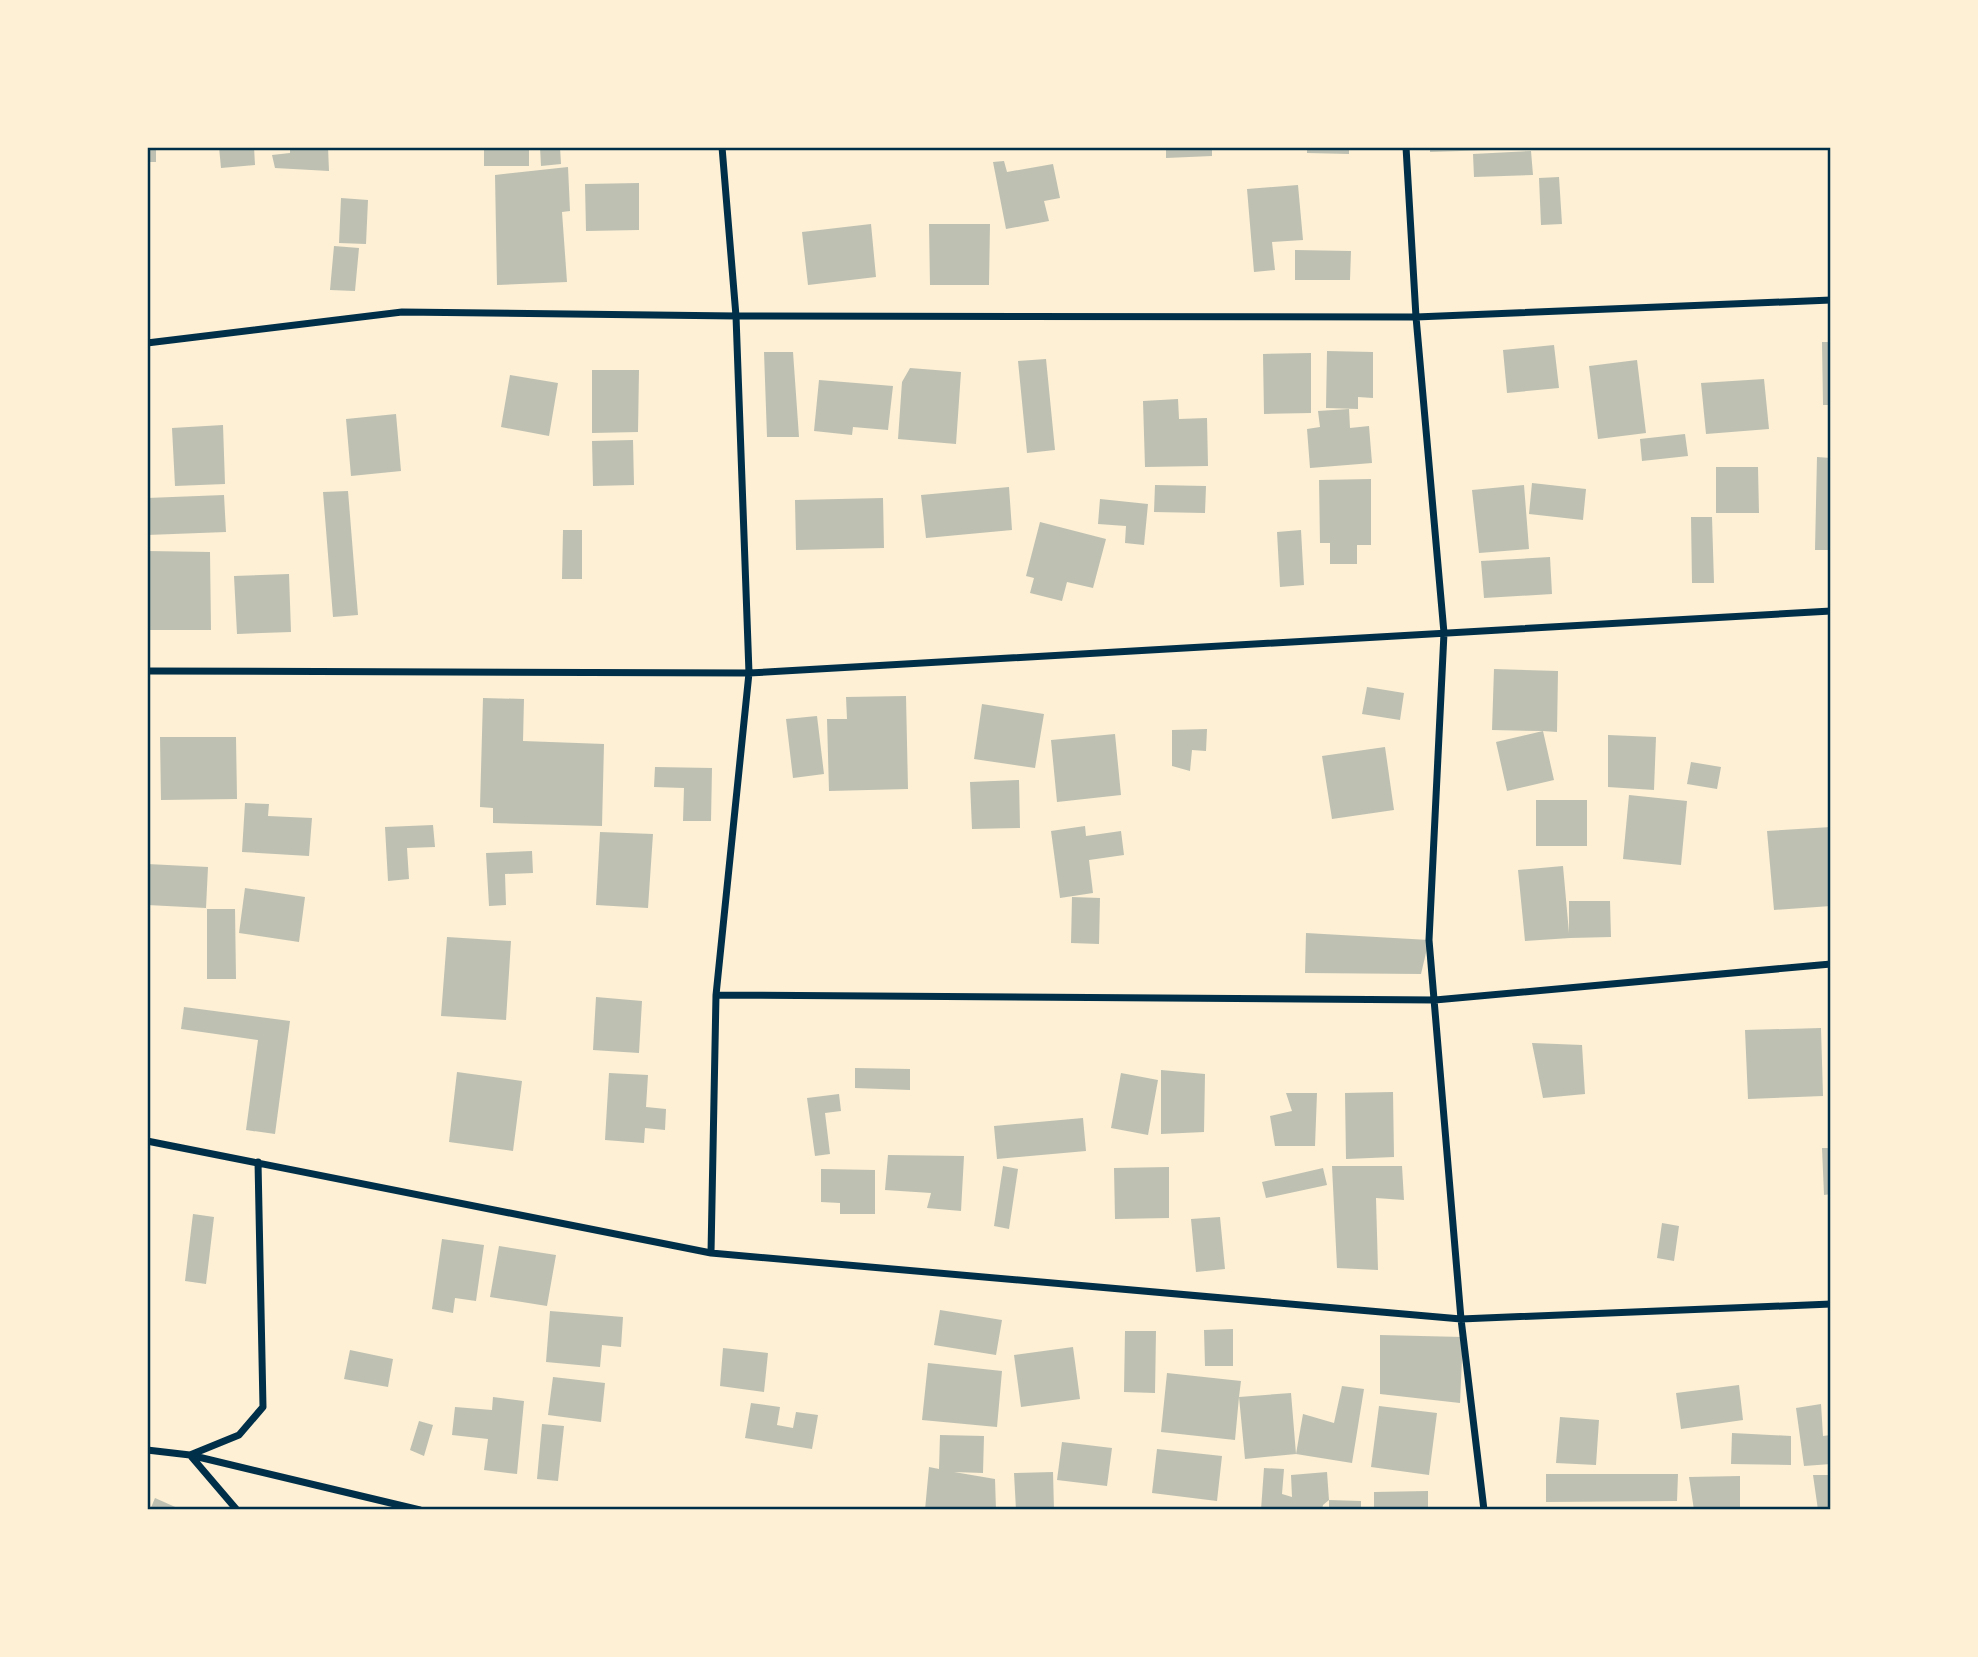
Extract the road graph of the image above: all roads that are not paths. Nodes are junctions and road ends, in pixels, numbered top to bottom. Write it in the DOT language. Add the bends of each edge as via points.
graph roads {
  1 [pos="722,147"];
  2 [pos="1406,147"];
  3 [pos="1831,300"];
  4 [pos="736,316"];
  5 [pos="1416,317"];
  6 [pos="147,343"];
  7 [pos="1831,611"];
  8 [pos="1444,633"];
  9 [pos="147,671"];
  10 [pos="749,673"];
  11 [pos="1831,964"];
  12 [pos="716,995"];
  13 [pos="1435,1000"];
  14 [pos="147,1140"];
  15 [pos="258,1162"];
  16 [pos="711,1254"];
  17 [pos="1831,1304"];
  18 [pos="1461,1319"];
  19 [pos="147,1450"];
  20 [pos="190,1455"];
  21 [pos="237,1510"];
  22 [pos="420,1510"];
  23 [pos="1484,1510"];
  1 -- 4 [label="street"];
  2 -- 5 [label="street"];
  3 -- 5 [label="street"];
  4 -- 5 [label="street"];
  4 -- 6 [label="street" via="402,312"];
  4 -- 10 [label="street"];
  5 -- 8 [label="street"];
  7 -- 8 [label="street"];
  8 -- 10 [label="street"];
  8 -- 13 [label="street" via="1429,940"];
  9 -- 10 [label="street"];
  10 -- 12 [label="street"];
  11 -- 13 [label="street"];
  12 -- 13 [label="street"];
  12 -- 16 [label="street"];
  13 -- 18 [label="street"];
  14 -- 15 [label="street"];
  15 -- 16 [label="street"];
  15 -- 20 [label="street" via="263,1407 239,1435"];
  16 -- 18 [label="street"];
  17 -- 18 [label="street"];
  18 -- 23 [label="street"];
  19 -- 20 [label="street"];
  20 -- 21 [label="street"];
  20 -- 22 [label="street"];
}
